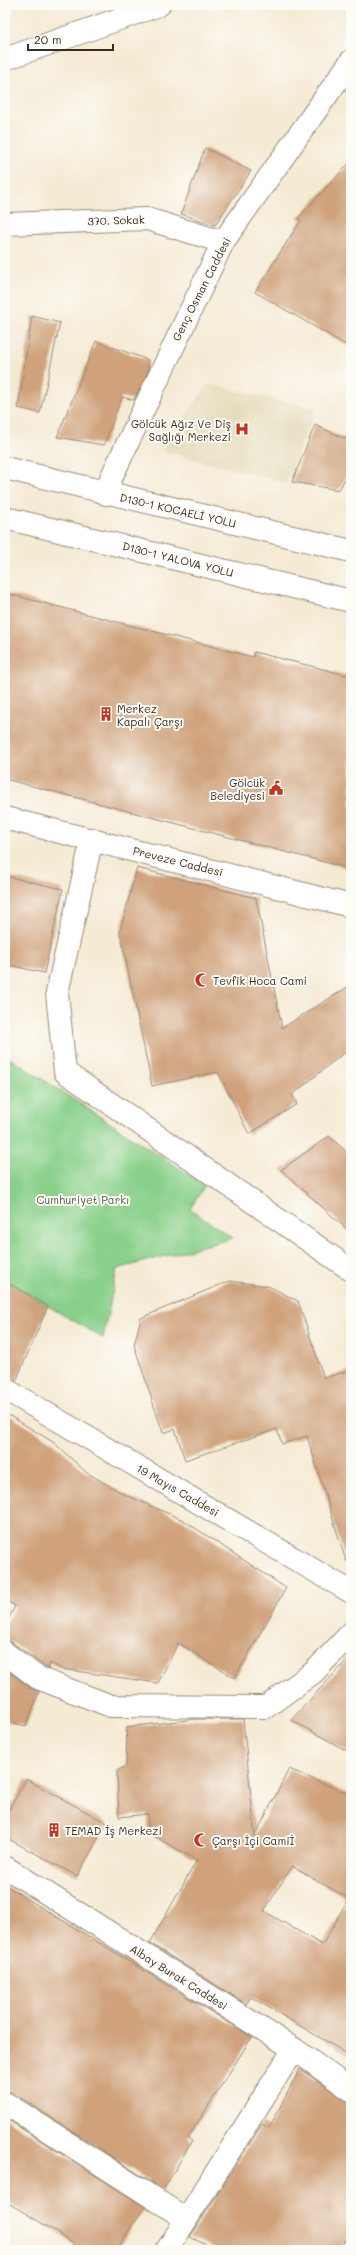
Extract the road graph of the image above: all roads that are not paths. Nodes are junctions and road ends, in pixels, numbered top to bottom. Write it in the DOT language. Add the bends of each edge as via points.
graph roads {
  1 [pos="159,5"];
  2 [pos="5,59"];
  3 [pos="351,61"];
  4 [pos="5,224"];
  5 [pos="223,242"];
  6 [pos="5,468"];
  7 [pos="106,494"];
  8 [pos="5,518"];
  9 [pos="351,551"];
  10 [pos="351,601"];
  11 [pos="5,818"];
  12 [pos="92,840"];
  13 [pos="351,906"];
  14 [pos="351,1270"];
  15 [pos="5,1389"];
  16 [pos="351,1592"];
  17 [pos="351,1633"];
  18 [pos="5,1653"];
  19 [pos="5,1867"];
  20 [pos="294,2049"];
  21 [pos="351,2090"];
  22 [pos="5,2103"];
  23 [pos="186,2219"];
  24 [pos="167,2250"];
  1 -- 2 [label="main road"];
  3 -- 5 [label="main road, Genç Osman Caddesi"];
  4 -- 5 [label="main road, 370. Sokak" via="147,218"];
  5 -- 7 [label="main road, Genç Osman Caddesi" via="111,478"];
  6 -- 7 [label="main road, D130-1 KOCAELİ YOLU"];
  7 -- 9 [label="main road, D130-1 KOCAELİ YOLU"];
  8 -- 10 [label="main road, D130-1 YALOVA YOLU"];
  11 -- 12 [label="main road, Preveze Caddesi"];
  12 -- 13 [label="main road, Preveze Caddesi"];
  12 -- 14 [label="main road" via="57,993 65,1072"];
  15 -- 16 [label="main road, 19 Mayıs Caddesi"];
  17 -- 18 [label="main road" via="314,1672 266,1707 111,1706 38,1678"];
  19 -- 20 [label="main road, Albay Burak Caddesi"];
  20 -- 21 [label="main road, Albay Burak Caddesi"];
  20 -- 23 [label="main road"];
  22 -- 23 [label="main road"];
  23 -- 24 [label="main road"];
}
